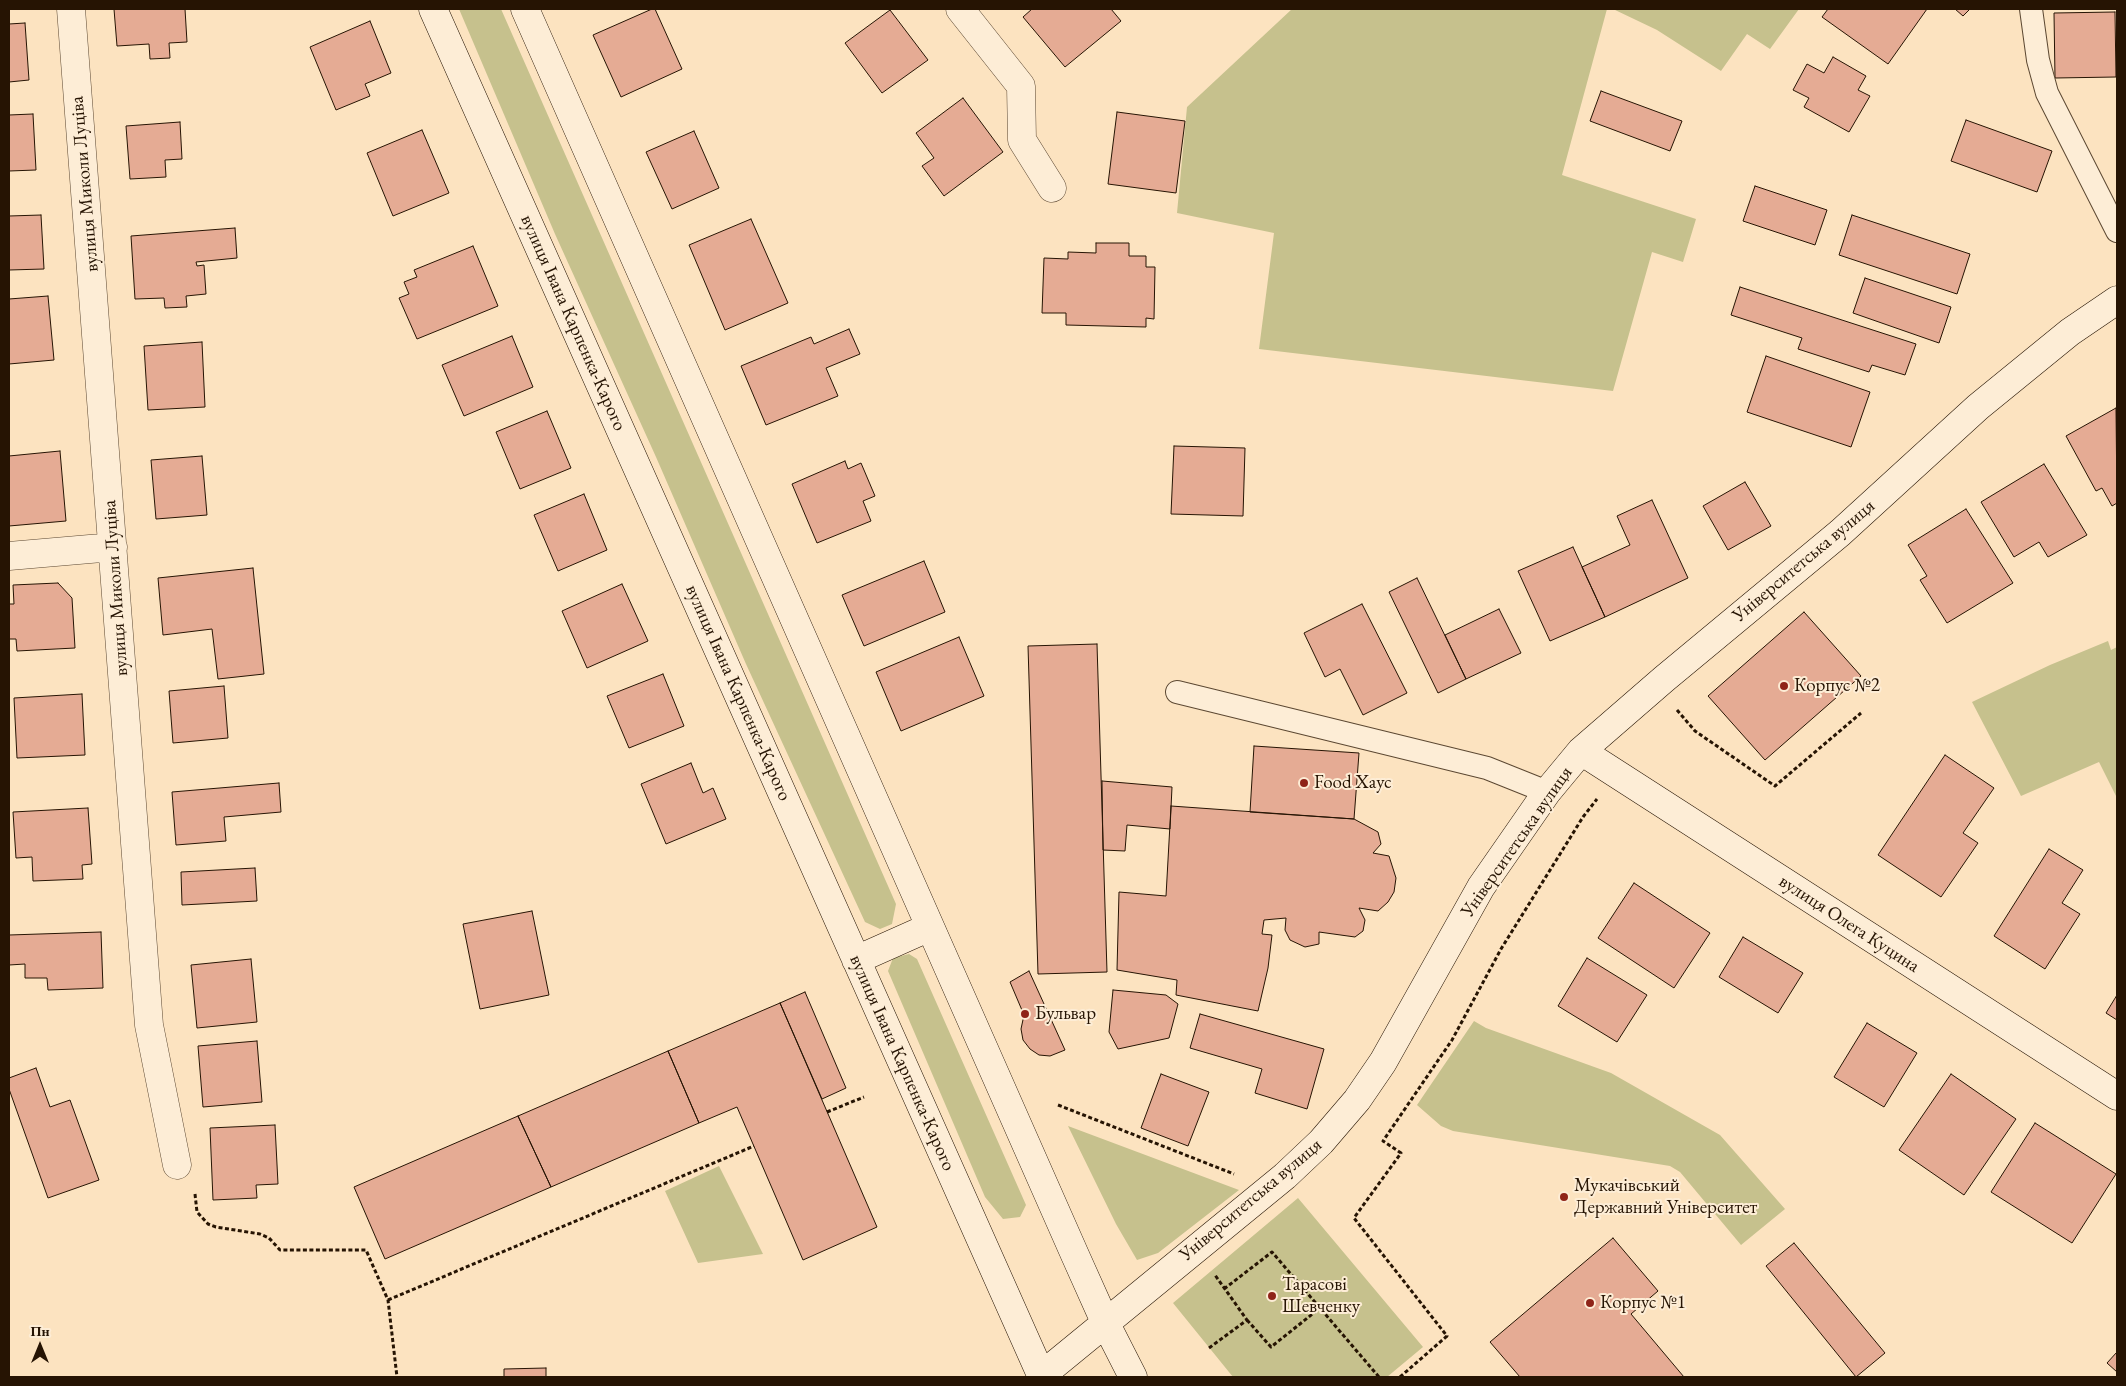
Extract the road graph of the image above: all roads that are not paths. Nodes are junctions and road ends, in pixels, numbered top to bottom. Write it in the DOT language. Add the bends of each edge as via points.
graph roads {
  1 [pos="71,9"];
  2 [pos="433,9"];
  3 [pos="525,9"];
  4 [pos="960,9"];
  5 [pos="2031,9"];
  6 [pos="1052,188"];
  7 [pos="2117,231"];
  8 [pos="2117,300"];
  9 [pos="113,547"];
  10 [pos="9,556"];
  11 [pos="1177,692"];
  12 [pos="1581,752"];
  13 [pos="1547,792"];
  14 [pos="930,927"];
  15 [pos="856,960"];
  16 [pos="2117,1096"];
  17 [pos="177,1165"];
  18 [pos="1105,1322"];
  19 [pos="1042,1376"];
  20 [pos="1134,1377"];
  1 -- 9 [label="main road, вулиця Миколи Луціва"];
  2 -- 15 [label="main road, вулиця Івана Карпенка-Карого"];
  3 -- 14 [label="main road"];
  4 -- 6 [label="main road" via="1021,86 1022,140"];
  5 -- 7 [label="lane" via="2038,60 2048,93"];
  8 -- 12 [label="main road, Університетська вулиця" via="2070,332 1978,407 1840,533"];
  9 -- 10 [label="main road"];
  9 -- 17 [label="main road, вулиця Миколи Луціва" via="149,1025"];
  11 -- 13 [label="lane" via="1487,768"];
  12 -- 13 [label="main road, Університетська вулиця"];
  12 -- 16 [label="main road, вулиця Олега Куцина"];
  13 -- 18 [label="main road, Університетська вулиця" via="1481,887 1383,1062 1357,1100 1321,1142 1285,1176"];
  14 -- 15 [label="main road"];
  14 -- 18 [label="main road"];
  15 -- 19 [label="main road, вулиця Івана Карпенка-Карого"];
  18 -- 19 [label="main road, Університетська вулиця"];
  18 -- 20 [label="main road"];
}
